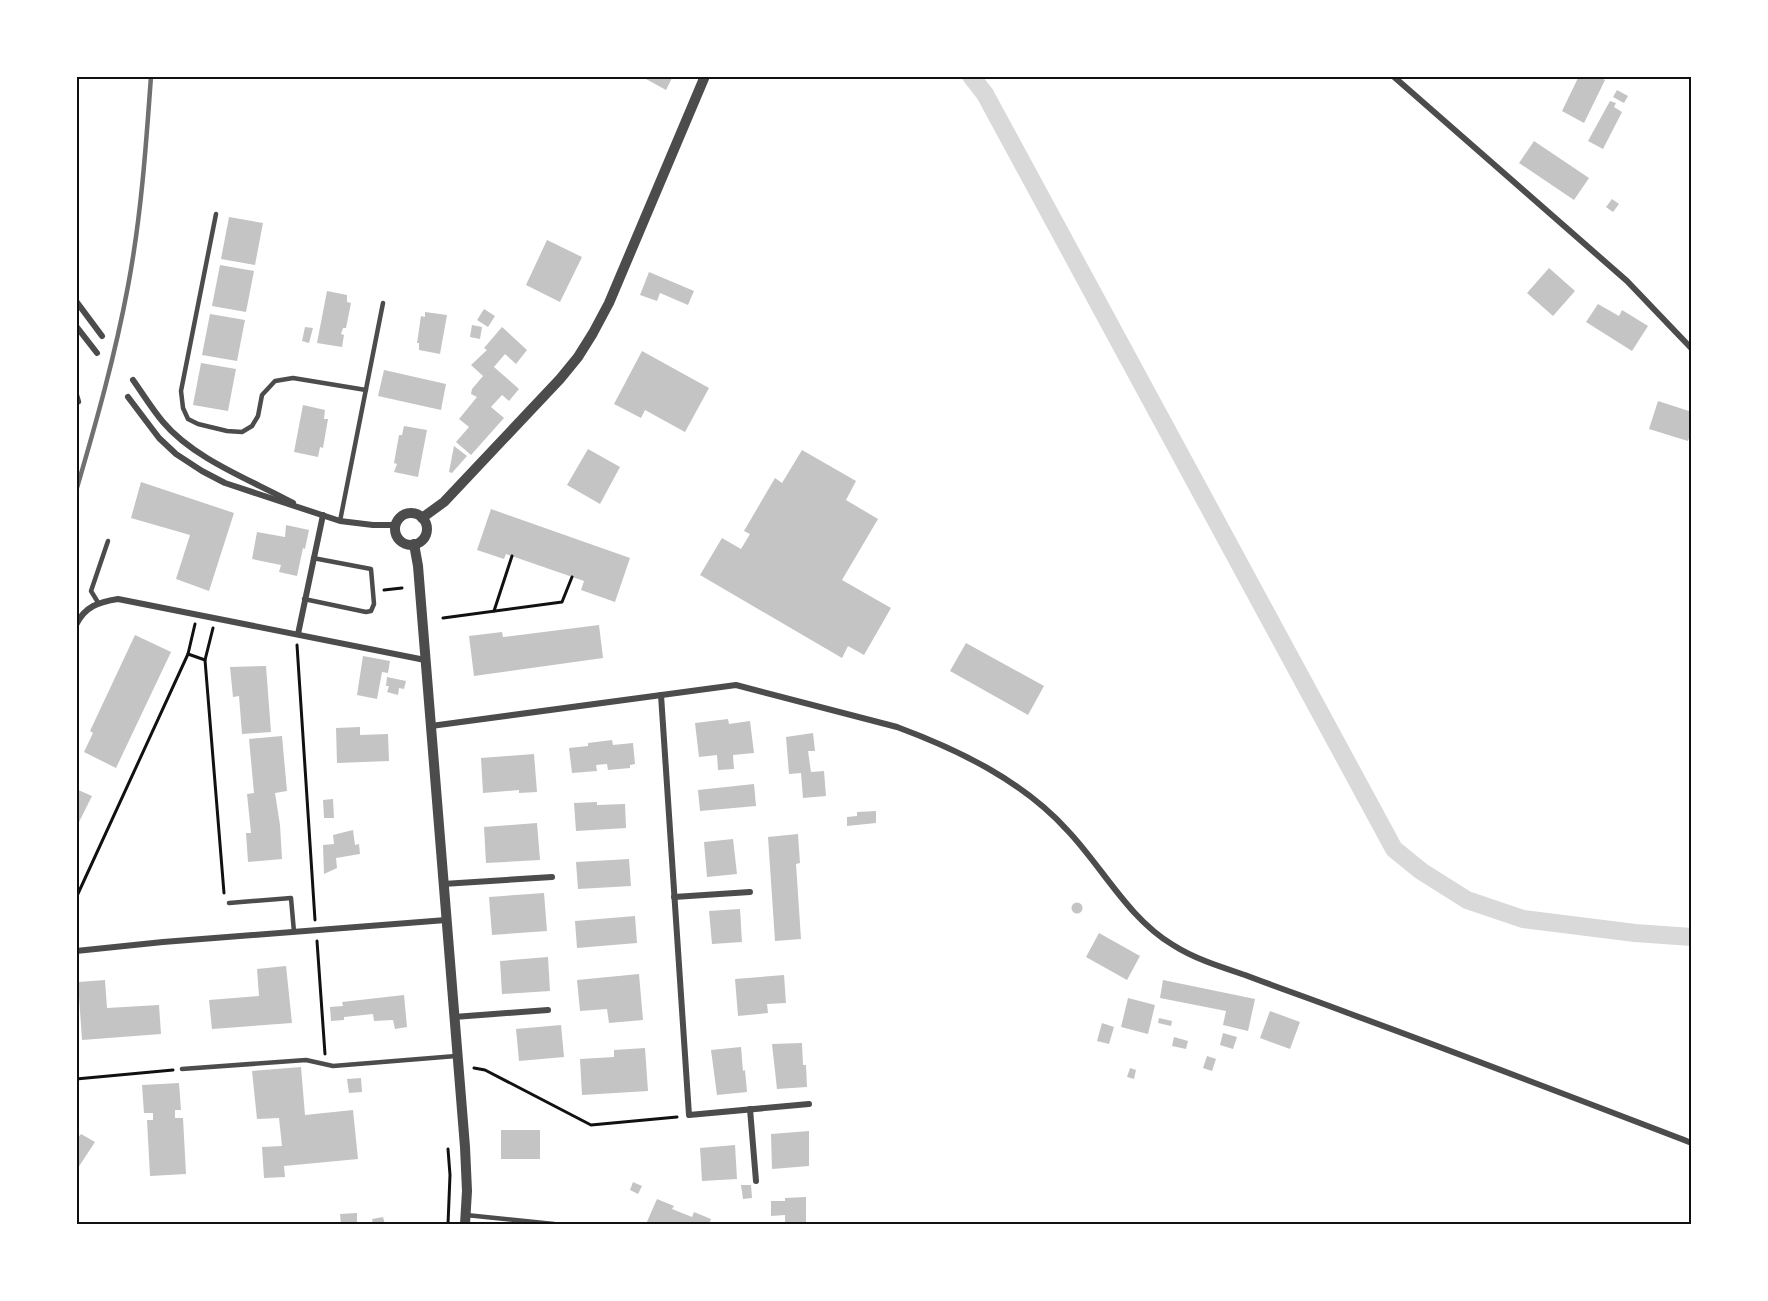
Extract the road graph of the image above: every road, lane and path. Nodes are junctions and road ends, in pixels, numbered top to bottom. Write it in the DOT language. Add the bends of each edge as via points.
graph roads {
  1 [pos="705,76"];
  2 [pos="1393,76"];
  3 [pos="216,214"];
  4 [pos="76,301"];
  5 [pos="383,303"];
  6 [pos="76,326"];
  7 [pos="102,336"];
  8 [pos="1692,349"];
  9 [pos="97,353"];
  10 [pos="133,380"];
  11 [pos="366,390"];
  12 [pos="76,392"];
  13 [pos="128,398"];
  14 [pos="79,402"];
  15 [pos="302,507"];
  16 [pos="323,515"];
  17 [pos="423,518"];
  18 [pos="340,521"];
  19 [pos="396,525"];
  20 [pos="108,541"];
  21 [pos="414,544"];
  22 [pos="512,556"];
  23 [pos="313,558"];
  24 [pos="572,577"];
  25 [pos="402,588"];
  26 [pos="373,591"];
  27 [pos="304,599"];
  28 [pos="99,604"];
  29 [pos="494,611"];
  30 [pos="198,614"];
  31 [pos="216,617"];
  32 [pos="443,618"];
  33 [pos="76,625"];
  34 [pos="298,634"];
  35 [pos="188,654"];
  36 [pos="205,660"];
  37 [pos="425,660"];
  38 [pos="661,695"];
  39 [pos="431,726"];
  40 [pos="552,877"];
  41 [pos="443,884"];
  42 [pos="750,892"];
  43 [pos="674,897"];
  44 [pos="76,898"];
  45 [pos="227,903"];
  46 [pos="446,920"];
  47 [pos="315,922"];
  48 [pos="294,932"];
  49 [pos="316,937"];
  50 [pos="76,951"];
  51 [pos="548,1010"];
  52 [pos="454,1017"];
  53 [pos="458,1056"];
  54 [pos="326,1065"];
  55 [pos="474,1068"];
  56 [pos="182,1069"];
  57 [pos="76,1080"];
  58 [pos="809,1104"];
  59 [pos="750,1109"];
  60 [pos="689,1115"];
  61 [pos="1692,1143"];
  62 [pos="448,1149"];
  63 [pos="756,1181"];
  64 [pos="465,1220"];
  65 [pos="448,1224"];
  66 [pos="554,1224"];
  1 -- 17 [label="street" via="609,303 578,357 444,502"];
  2 -- 8 [label="street" via="1627,281"];
  3 -- 11 [label="lane" via="182,391 188,419 242,432 252,426 262,395 275,381 294,378"];
  4 -- 7 [label="street"];
  5 -- 11 [label="lane"];
  6 -- 9 [label="street"];
  10 -- 15 [label="street" via="164,423 187,443 227,470"];
  11 -- 18 [label="lane"];
  12 -- 14 [label="lane"];
  13 -- 15 [label="street" via="159,438 202,471 225,483"];
  15 -- 16 [label="street"];
  16 -- 18 [label="street"];
  16 -- 23 [label="street"];
  17 -- 19 [label="street" via="410,513"];
  17 -- 21 [label="street" via="426,534"];
  18 -- 19 [label="street"];
  19 -- 21 [label="street" via="399,540"];
  20 -- 28 [label="lane" via="91,591"];
  21 -- 37 [label="street"];
  22 -- 29 [label="path"];
  23 -- 26 [label="lane" via="371,569"];
  23 -- 27 [label="street"];
  24 -- 29 [label="path" via="562,602"];
  25 -- 26 [label="path"];
  26 -- 27 [label="lane" via="374,604 366,612"];
  27 -- 34 [label="street"];
  28 -- 30 [label="street" via="118,599"];
  28 -- 33 [label="street" via="81,614"];
  29 -- 32 [label="path"];
  30 -- 31 [label="street"];
  30 -- 35 [label="path"];
  31 -- 34 [label="street"];
  31 -- 36 [label="path"];
  34 -- 37 [label="street"];
  34 -- 47 [label="path"];
  35 -- 36 [label="path"];
  35 -- 44 [label="path"];
  36 -- 45 [label="path"];
  37 -- 39 [label="street"];
  38 -- 39 [label="street"];
  38 -- 43 [label="street"];
  38 -- 61 [label="street" via="736,685 922,736 980,763 1053,816 1145,923 1173,945 1217,966"];
  39 -- 41 [label="street"];
  40 -- 41 [label="street"];
  41 -- 46 [label="street"];
  42 -- 43 [label="street"];
  43 -- 60 [label="street"];
  45 -- 48 [label="lane" via="291,898"];
  46 -- 48 [label="street"];
  46 -- 52 [label="street"];
  48 -- 50 [label="street"];
  49 -- 54 [label="path"];
  51 -- 52 [label="street"];
  52 -- 53 [label="street"];
  53 -- 54 [label="lane"];
  53 -- 64 [label="street" via="466,1163"];
  54 -- 56 [label="lane" via="306,1060"];
  55 -- 60 [label="path" via="591,1125"];
  56 -- 57 [label="path"];
  58 -- 59 [label="street"];
  59 -- 60 [label="street"];
  59 -- 63 [label="street"];
  62 -- 65 [label="path"];
  64 -- 66 [label="lane"];
}
